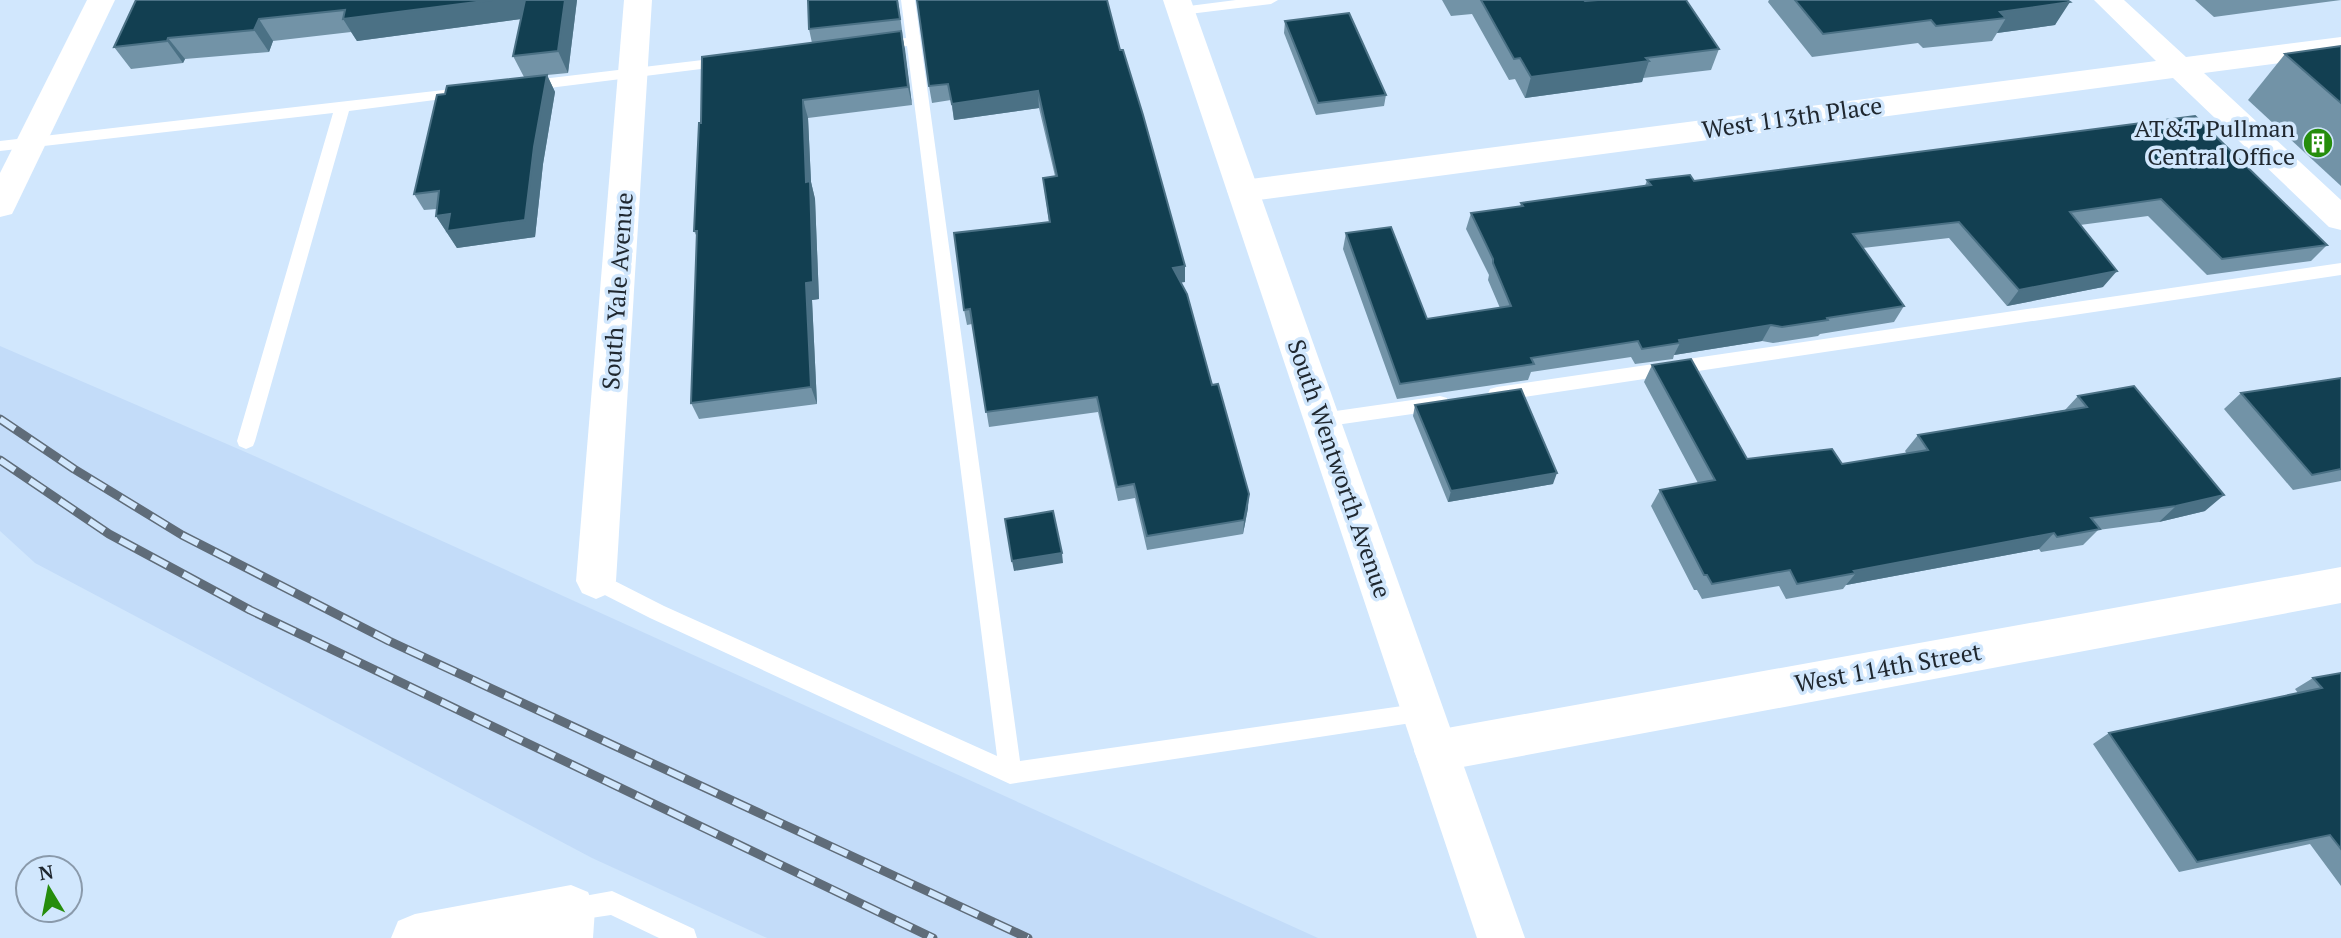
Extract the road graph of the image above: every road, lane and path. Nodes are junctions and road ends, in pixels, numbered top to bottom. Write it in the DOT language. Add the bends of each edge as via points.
graph roads {
  1 [pos="101,0"];
  2 [pos="638,0"];
  3 [pos="908,0"];
  4 [pos="1271,0"];
  5 [pos="2108,0"];
  6 [pos="1179,5"];
  7 [pos="914,41"];
  8 [pos="2341,46"];
  9 [pos="859,47"];
  10 [pos="750,60"];
  11 [pos="2179,67"];
  12 [pos="633,74"];
  13 [pos="515,87"];
  14 [pos="475,92"];
  15 [pos="342,107"];
  16 [pos="32,142"];
  17 [pos="0,146"];
  18 [pos="1243,191"];
  19 [pos="0,206"];
  20 [pos="2341,219"];
  21 [pos="2341,269"];
  22 [pos="1322,420"];
  23 [pos="246,441"];
  24 [pos="596,581"];
  25 [pos="2341,585"];
  26 [pos="1429,732"];
  27 [pos="1010,773"];
  28 [pos="570,923"];
  29 [pos="415,938"];
  30 [pos="685,938"];
  31 [pos="1501,938"];
  1 -- 16 [label="street"];
  2 -- 12 [label="street, South Yale Avenue"];
  3 -- 7 [label="lane"];
  4 -- 6 [label="lane"];
  5 -- 11 [label="street"];
  6 -- 18 [label="street, South Wentworth Avenue"];
  7 -- 9 [label="lane"];
  7 -- 27 [label="lane"];
  8 -- 11 [label="street, West 113th Place"];
  10 -- 12 [label="lane"];
  11 -- 18 [label="street, West 113th Place"];
  11 -- 20 [label="street"];
  12 -- 13 [label="lane"];
  12 -- 24 [label="street, South Yale Avenue"];
  14 -- 15 [label="lane"];
  15 -- 16 [label="lane"];
  15 -- 23 [label="lane"];
  16 -- 17 [label="lane"];
  16 -- 19 [label="street"];
  18 -- 22 [label="street, South Wentworth Avenue"];
  21 -- 22 [label="lane"];
  22 -- 26 [label="street, South Wentworth Avenue"];
  24 -- 27 [label="lane"];
  25 -- 26 [label="street, West 114th Street"];
  26 -- 27 [label="lane"];
  26 -- 31 [label="street, South Wentworth Avenue"];
  28 -- 29 [label="street"];
  28 -- 30 [label="lane" via="612,903"];
}
